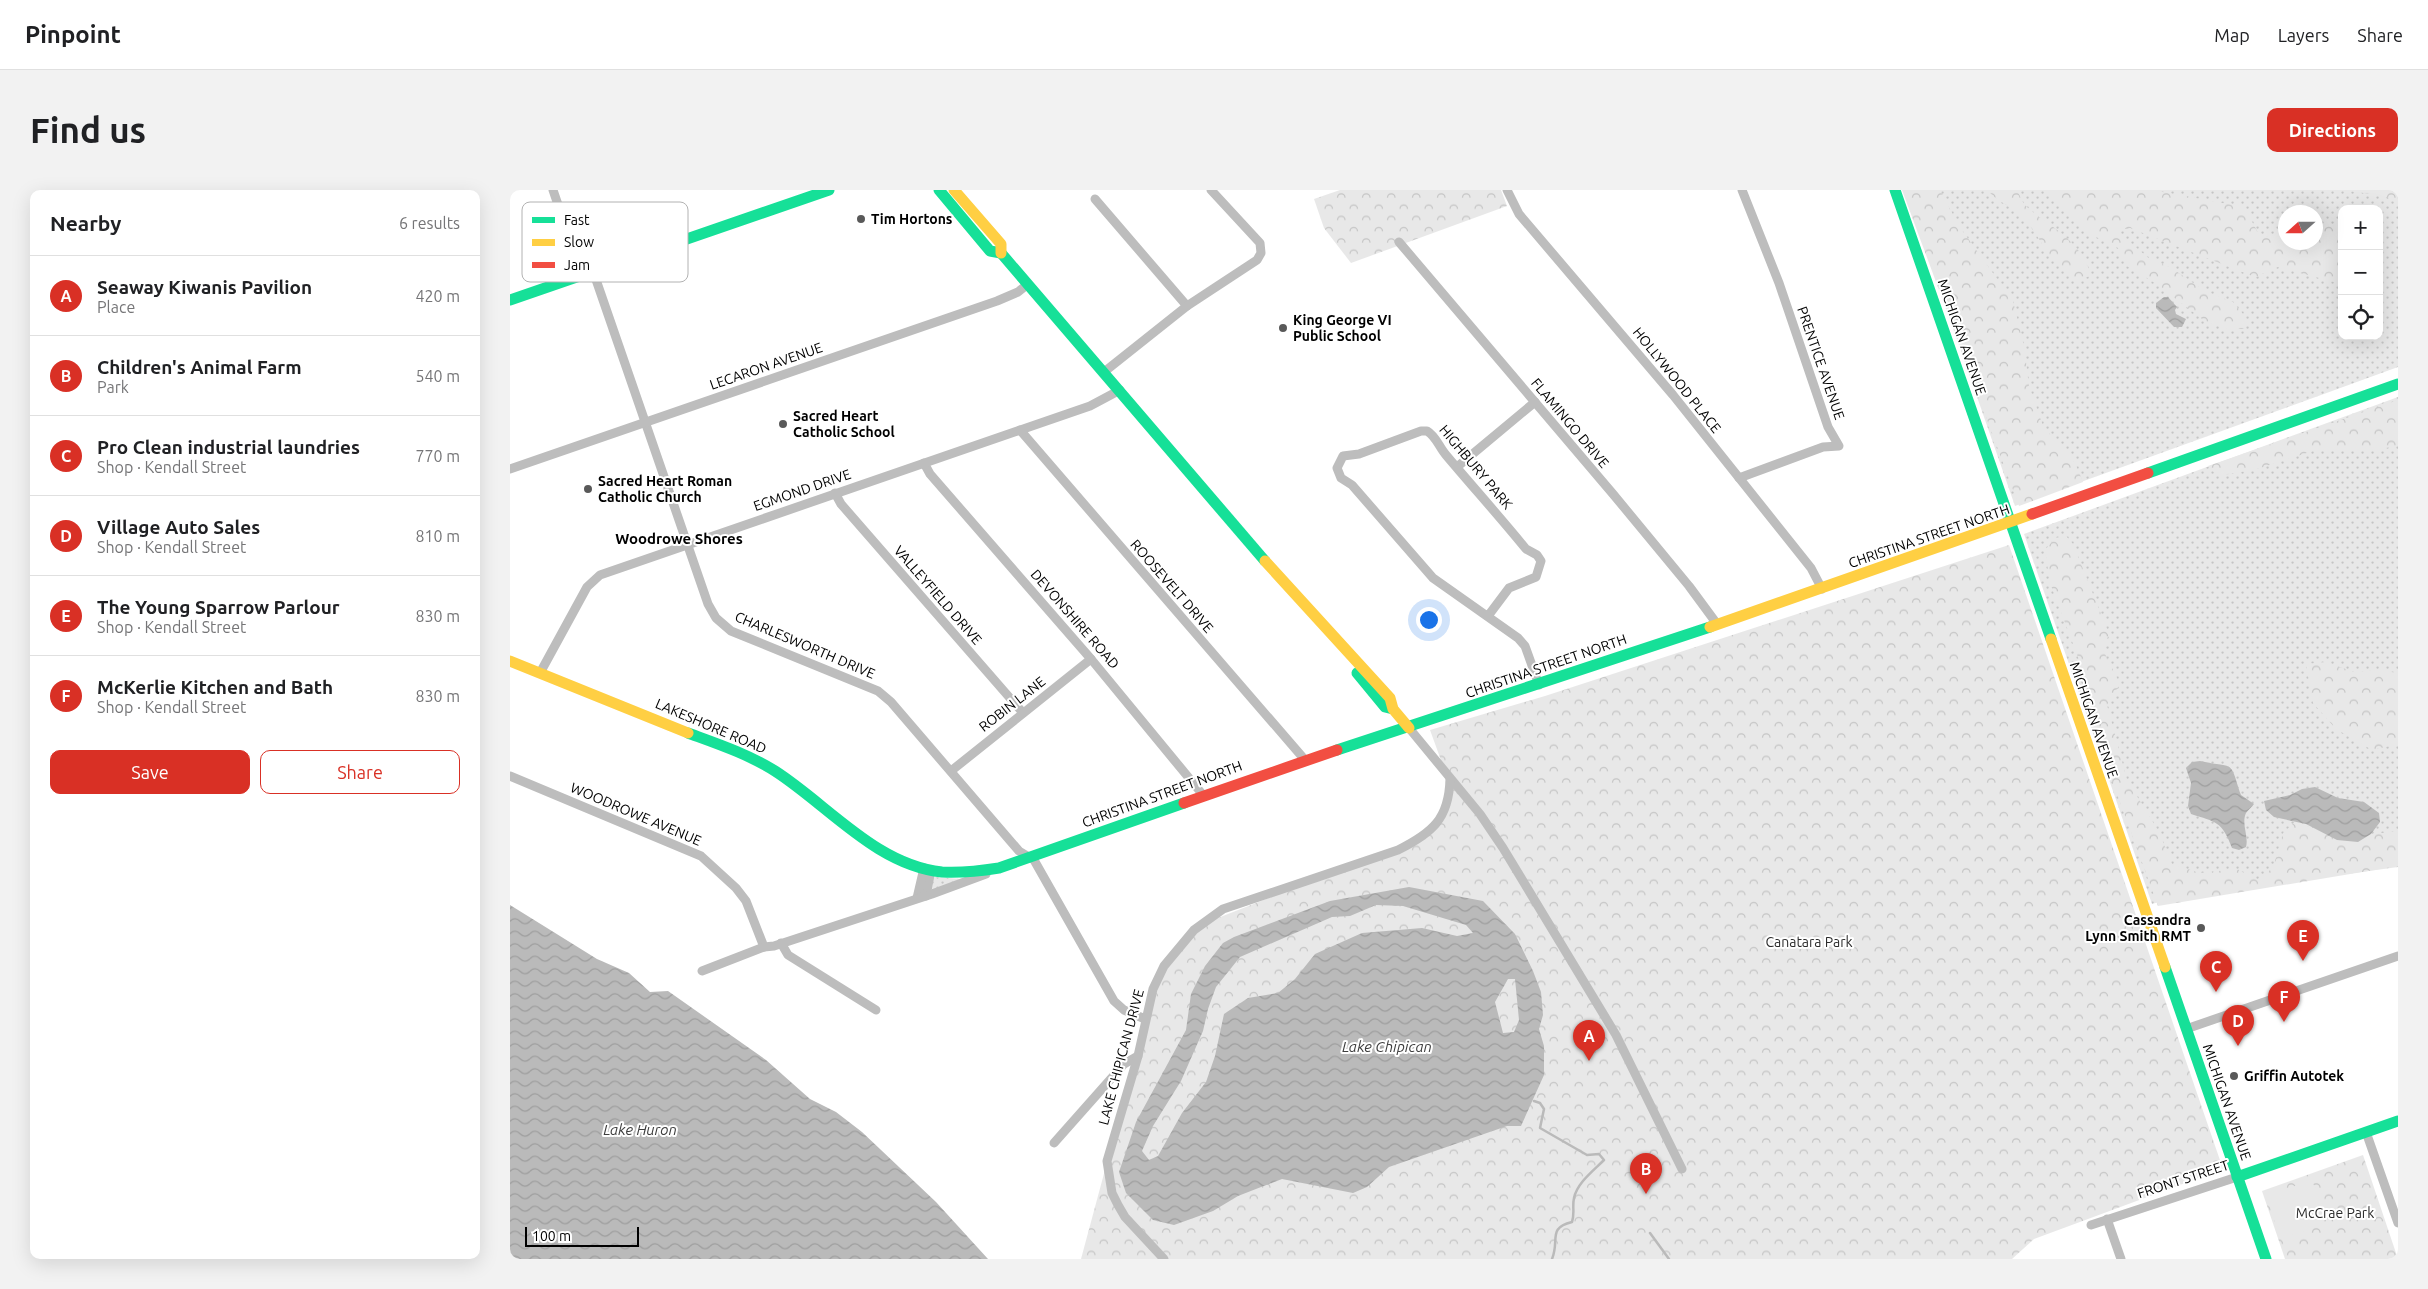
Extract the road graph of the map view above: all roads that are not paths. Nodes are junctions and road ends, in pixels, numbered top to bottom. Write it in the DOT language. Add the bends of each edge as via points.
graph roads {
  1 [pos="553,190"];
  2 [pos="830,190"];
  3 [pos="939,190"];
  4 [pos="954,190"];
  5 [pos="1211,190"];
  6 [pos="1518,190"];
  7 [pos="1742,190"];
  8 [pos="1895,190"];
  9 [pos="1508,192"];
  10 [pos="1095,199"];
  11 [pos="558,202"];
  12 [pos="688,239"];
  13 [pos="1399,242"];
  14 [pos="1001,254"];
  15 [pos="562,282"];
  16 [pos="591,282"];
  17 [pos="1028,284"];
  18 [pos="510,300"];
  19 [pos="1187,306"];
  20 [pos="1104,372"];
  21 [pos="2398,384"];
  22 [pos="1120,390"];
  23 [pos="1535,402"];
  24 [pos="645,423"];
  25 [pos="1020,430"];
  26 [pos="924,463"];
  27 [pos="1456,467"];
  28 [pos="510,469"];
  29 [pos="1739,478"];
  30 [pos="835,493"];
  31 [pos="2010,523"];
  32 [pos="686,544"];
  33 [pos="1822,589"];
  34 [pos="1488,616"];
  35 [pos="1717,624"];
  36 [pos="1091,659"];
  37 [pos="510,661"];
  38 [pos="540,673"];
  39 [pos="1539,685"];
  40 [pos="1023,713"];
  41 [pos="1409,728"];
  42 [pos="1304,760"];
  43 [pos="951,771"];
  44 [pos="510,776"];
  45 [pos="1450,778"];
  46 [pos="1204,794"];
  47 [pos="1030,857"];
  48 [pos="999,868"];
  49 [pos="928,869"];
  50 [pos="922,897"];
  51 [pos="781,943"];
  52 [pos="764,947"];
  53 [pos="2398,956"];
  54 [pos="702,970"];
  55 [pos="876,1010"];
  56 [pos="1145,1019"];
  57 [pos="2186,1029"];
  58 [pos="1138,1056"];
  59 [pos="2398,1121"];
  60 [pos="2366,1132"];
  61 [pos="1054,1143"];
  62 [pos="1682,1169"];
  63 [pos="2237,1177"];
  64 [pos="2107,1219"];
  65 [pos="2398,1223"];
  66 [pos="2091,1225"];
  67 [pos="1164,1259"];
  68 [pos="2121,1259"];
  69 [pos="2266,1259"];
  1 -- 11 [label="street, CHARLESWORTH DRIVE"];
  2 -- 12 [label="main road"];
  3 -- 14 [label="main road" via="990,250"];
  4 -- 14 [label="main road" via="1001,244"];
  5 -- 19 [label="street" via="1260,244 1261,253 1257,260"];
  6 -- 9 [label="street"];
  7 -- 29 [label="street, PRENTICE AVENUE" via="1779,283 1828,427 1839,446 1823,447"];
  8 -- 31 [label="main road, MICHIGAN AVENUE"];
  9 -- 29 [label="street, HOLLYWOOD PLACE" via="1519,214"];
  10 -- 19 [label="street"];
  13 -- 23 [label="street, FLAMINGO DRIVE"];
  14 -- 17 [label="main road"];
  15 -- 18 [label="main road"];
  16 -- 24 [label="street, CHARLESWORTH DRIVE"];
  17 -- 20 [label="main road"];
  17 -- 24 [label="street, LECARON AVENUE" via="996,301"];
  19 -- 20 [label="street"];
  20 -- 22 [label="main road"];
  21 -- 31 [label="main road, CHRISTINA STREET NORTH"];
  22 -- 25 [label="street, EGMOND DRIVE" via="1090,406"];
  22 -- 41 [label="main road" via="1282,581 1390,698 1393,709"];
  23 -- 27 [label="street"];
  23 -- 35 [label="street, FLAMINGO DRIVE" via="1672,565"];
  24 -- 28 [label="street, LECARON AVENUE"];
  24 -- 32 [label="street, CHARLESWORTH DRIVE"];
  25 -- 26 [label="street, EGMOND DRIVE"];
  25 -- 42 [label="street, ROOSEVELT DRIVE"];
  26 -- 30 [label="street, EGMOND DRIVE"];
  26 -- 36 [label="street, DEVONSHIRE ROAD" via="930,474"];
  27 -- 34 [label="street, HIGHBURY PARK" via="1541,562 1536,577 1509,588"];
  27 -- 34 [label="street, HIGHBURY PARK" via="1432,434 1424,430 1359,454 1345,455 1337,468 1341,478 1352,484 1433,578"];
  29 -- 33 [label="street, HOLLYWOOD PLACE" via="1811,568"];
  30 -- 32 [label="street, EGMOND DRIVE"];
  30 -- 40 [label="street, VALLEYFIELD DRIVE" via="841,504"];
  31 -- 33 [label="main road, CHRISTINA STREET NORTH"];
  31 -- 57 [label="main road, MICHIGAN AVENUE"];
  32 -- 38 [label="street, EGMOND DRIVE" via="608,571 593,580"];
  32 -- 43 [label="street, CHARLESWORTH DRIVE" via="708,604 716,618 731,631 878,691"];
  33 -- 35 [label="main road, CHRISTINA STREET NORTH"];
  34 -- 39 [label="street, HIGHBURY PARK" via="1525,646"];
  35 -- 39 [label="main road, CHRISTINA STREET NORTH"];
  36 -- 40 [label="street, ROBIN LANE"];
  36 -- 46 [label="street, DEVONSHIRE ROAD"];
  37 -- 38 [label="main road, LAKESHORE ROAD"];
  38 -- 49 [label="main road, LAKESHORE ROAD" via="754,758 881,850"];
  39 -- 41 [label="main road, CHRISTINA STREET NORTH"];
  40 -- 43 [label="street, ROBIN LANE"];
  41 -- 42 [label="main road, CHRISTINA STREET NORTH"];
  41 -- 45 [label="street"];
  42 -- 46 [label="main road, CHRISTINA STREET NORTH"];
  43 -- 47 [label="street, CHARLESWORTH DRIVE" via="1017,848"];
  44 -- 52 [label="street, WOODROWE AVENUE" via="701,856 746,901"];
  45 -- 56 [label="street, LAKE CHIPICAN DRIVE" via="1446,807 1424,837 1398,850 1223,909 1194,930 1164,966 1153,988"];
  45 -- 62 [label="street" via="1503,848 1605,1016"];
  46 -- 47 [label="main road, CHRISTINA STREET NORTH"];
  47 -- 48 [label="main road, CHRISTINA STREET NORTH"];
  47 -- 56 [label="street, CHARLESWORTH DRIVE" via="1037,864 1114,1001 1124,1010"];
  48 -- 49 [label="main road, LAKESHORE ROAD" via="963,872"];
  48 -- 50 [label="street, CHRISTINA STREET NORTH"];
  49 -- 50 [label="street"];
  50 -- 51 [label="street, CHRISTINA STREET NORTH"];
  51 -- 52 [label="street, CHRISTINA STREET NORTH"];
  51 -- 55 [label="street" via="788,955"];
  52 -- 54 [label="street, CHRISTINA STREET NORTH"];
  53 -- 57 [label="street"];
  56 -- 58 [label="street, LAKE CHIPICAN DRIVE"];
  57 -- 63 [label="main road, MICHIGAN AVENUE"];
  58 -- 61 [label="street" via="1124,1064"];
  58 -- 67 [label="street, LAKE CHIPICAN DRIVE" via="1107,1161 1108,1179 1126,1217"];
  59 -- 60 [label="main road, FRONT STREET"];
  60 -- 63 [label="main road, FRONT STREET"];
  60 -- 65 [label="street"];
  63 -- 64 [label="street, FRONT STREET"];
  63 -- 69 [label="main road, MICHIGAN AVENUE"];
  64 -- 66 [label="street, FRONT STREET"];
  64 -- 68 [label="street"];
}
